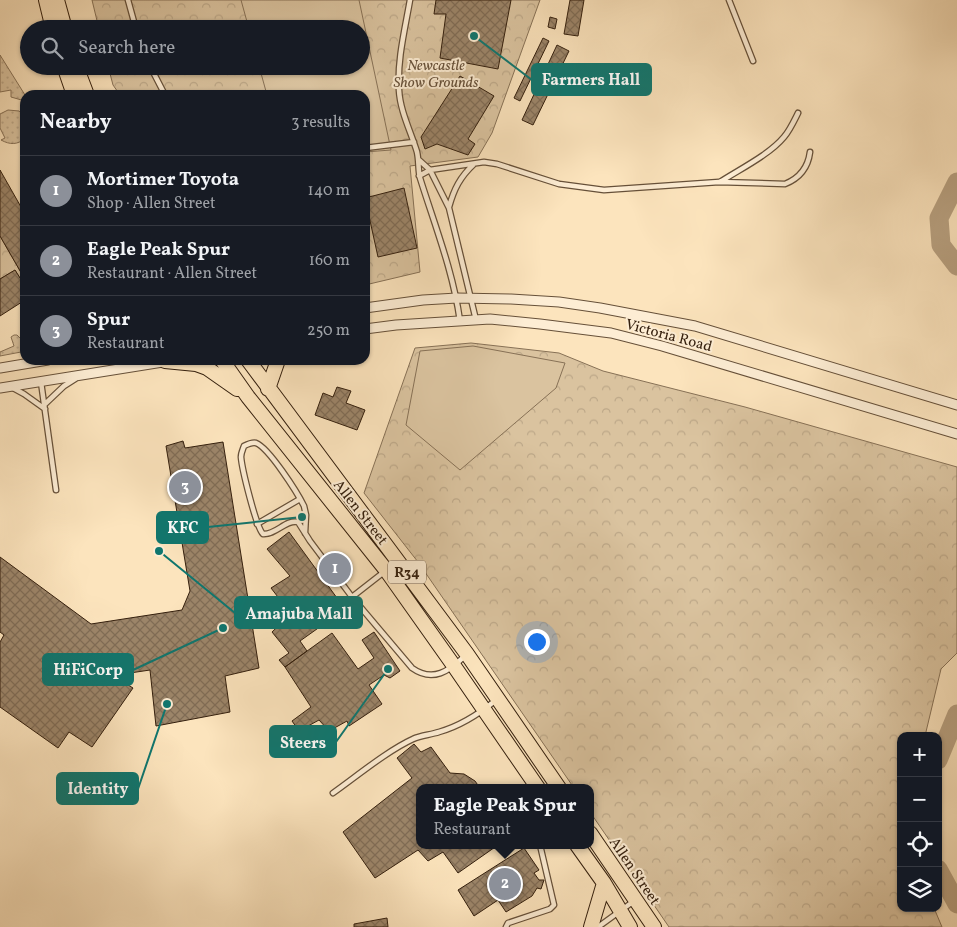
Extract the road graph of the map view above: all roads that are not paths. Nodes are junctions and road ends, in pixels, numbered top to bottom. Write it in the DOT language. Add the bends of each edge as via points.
graph roads {
  1 [pos="46,0"];
  2 [pos="57,0"];
  3 [pos="128,0"];
  4 [pos="410,0"];
  5 [pos="728,0"];
  6 [pos="51,20"];
  7 [pos="63,20"];
  8 [pos="134,20"];
  9 [pos="753,61"];
  10 [pos="67,75"];
  11 [pos="79,75"];
  12 [pos="155,75"];
  13 [pos="72,90"];
  14 [pos="85,90"];
  15 [pos="162,90"];
  16 [pos="798,113"];
  17 [pos="414,142"];
  18 [pos="370,147"];
  19 [pos="810,152"];
  20 [pos="419,160"];
  21 [pos="474,164"];
  22 [pos="430,170"];
  23 [pos="419,176"];
  24 [pos="719,182"];
  25 [pos="449,208"];
  26 [pos="457,298"];
  27 [pos="472,298"];
  28 [pos="370,307"];
  29 [pos="476,320"];
  30 [pos="460,321"];
  31 [pos="370,329"];
  32 [pos="20,365"];
  33 [pos="144,365"];
  34 [pos="199,365"];
  35 [pos="226,365"];
  36 [pos="252,365"];
  37 [pos="276,365"];
  38 [pos="0,368"];
  39 [pos="81,375"];
  40 [pos="41,382"];
  41 [pos="4,387"];
  42 [pos="268,388"];
  43 [pos="248,397"];
  44 [pos="957,405"];
  45 [pos="44,407"];
  46 [pos="957,434"];
  47 [pos="56,490"];
  48 [pos="300,499"];
  49 [pos="257,524"];
  50 [pos="305,533"];
  51 [pos="398,559"];
  52 [pos="386,570"];
  53 [pos="352,597"];
  54 [pos="467,654"];
  55 [pos="454,666"];
  56 [pos="499,698"];
  57 [pos="484,710"];
  58 [pos="549,772"];
  59 [pos="535,784"];
  60 [pos="537,784"];
  61 [pos="557,784"];
  62 [pos="333,793"];
  63 [pos="594,839"];
  64 [pos="541,849"];
  65 [pos="580,849"];
  66 [pos="604,884"];
  67 [pos="635,900"];
  68 [pos="621,912"];
  69 [pos="506,927"];
  70 [pos="591,927"];
  71 [pos="599,927"];
  72 [pos="630,927"];
  73 [pos="654,927"];
  1 -- 6 [label="main road"];
  2 -- 7 [label="main road"];
  3 -- 8 [label="lane"];
  4 -- 17 [label="lane" via="399,68 399,90"];
  5 -- 9 [label="lane"];
  10 -- 13 [label="main road"];
  11 -- 14 [label="main road"];
  12 -- 15 [label="lane"];
  16 -- 24 [label="lane" via="779,142"];
  17 -- 18 [label="lane"];
  17 -- 20 [label="lane"];
  19 -- 24 [label="lane" via="809,162 802,173 785,184"];
  20 -- 22 [label="lane"];
  20 -- 23 [label="lane"];
  21 -- 22 [label="lane"];
  21 -- 24 [label="lane" via="497,164 559,184 604,190"];
  21 -- 25 [label="lane" via="458,182"];
  22 -- 23 [label="lane"];
  22 -- 25 [label="lane"];
  23 -- 26 [label="lane" via="438,228"];
  25 -- 27 [label="lane"];
  26 -- 27 [label="street"];
  26 -- 28 [label="street"];
  26 -- 30 [label="lane"];
  27 -- 29 [label="lane"];
  27 -- 44 [label="street" via="559,302 677,322"];
  29 -- 30 [label="street, Victoria Road"];
  29 -- 46 [label="street, Victoria Road" via="611,333"];
  30 -- 31 [label="street, Victoria Road"];
  32 -- 38 [label="street"];
  33 -- 39 [label="street"];
  34 -- 43 [label="main road" via="221,376"];
  35 -- 43 [label="main road, Allen Street / R34"];
  36 -- 42 [label="main road, Allen Street / R34"];
  37 -- 42 [label="main road"];
  39 -- 40 [label="street"];
  39 -- 45 [label="lane" via="64,386"];
  40 -- 41 [label="street"];
  40 -- 45 [label="lane"];
  41 -- 45 [label="lane" via="24,394"];
  42 -- 51 [label="main road, Allen Street / R34"];
  43 -- 52 [label="main road, Allen Street / R34"];
  45 -- 47 [label="lane"];
  48 -- 49 [label="lane"];
  48 -- 49 [label="lane" via="272,458 257,444 244,446 241,457"];
  48 -- 50 [label="lane" via="306,515"];
  49 -- 50 [label="lane" via="260,532 266,534 295,520"];
  50 -- 53 [label="lane"];
  51 -- 52 [label="lane"];
  51 -- 54 [label="main road, Allen Street / R34"];
  52 -- 53 [label="lane"];
  52 -- 55 [label="main road, Allen Street / R34"];
  53 -- 55 [label="lane" via="416,671 434,676"];
  54 -- 55 [label="lane"];
  54 -- 56 [label="main road, Allen Street / R34"];
  55 -- 57 [label="main road, Allen Street / R34"];
  56 -- 57 [label="lane"];
  56 -- 58 [label="main road, Allen Street / R34"];
  57 -- 59 [label="main road, Allen Street / R34"];
  57 -- 62 [label="lane" via="454,727 412,740"];
  58 -- 60 [label="main road"];
  58 -- 61 [label="main road, Allen Street / R34"];
  63 -- 67 [label="main road, Allen Street"];
  64 -- 69 [label="lane" via="554,905 508,923"];
  65 -- 66 [label="main road"];
  66 -- 68 [label="main road"];
  66 -- 70 [label="main road"];
  67 -- 68 [label="lane"];
  67 -- 73 [label="main road, Allen Street"];
  68 -- 71 [label="lane"];
  68 -- 72 [label="main road"];
}
